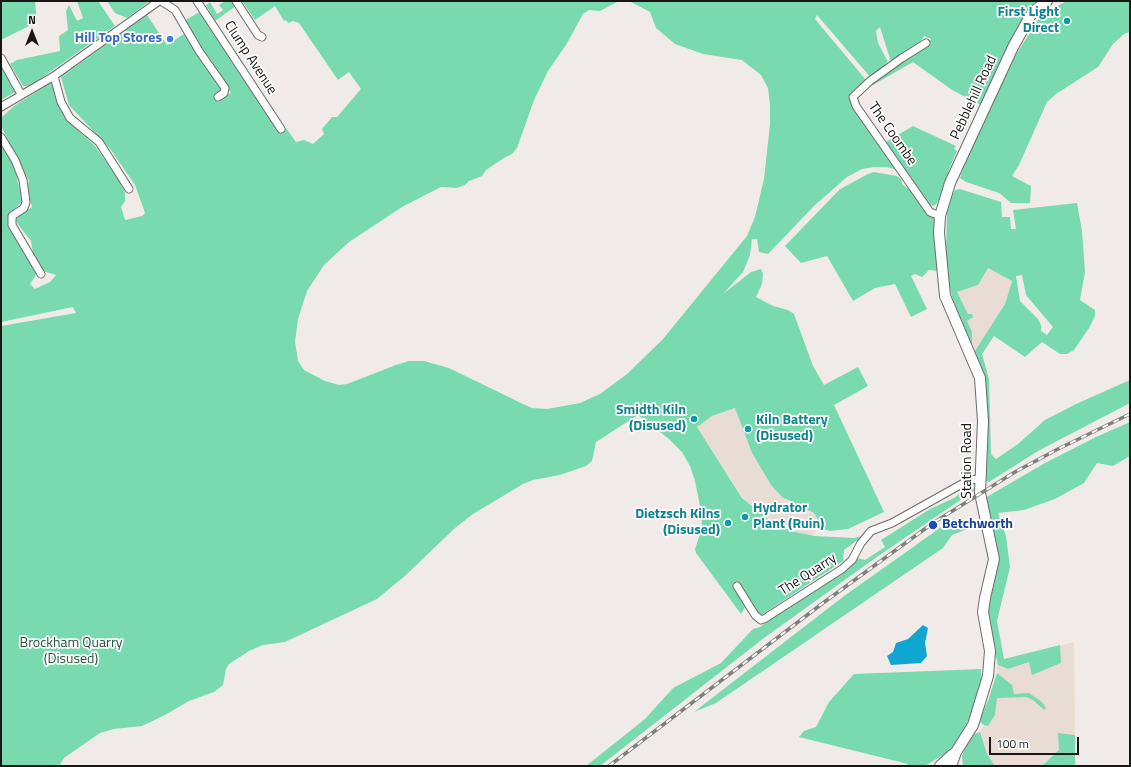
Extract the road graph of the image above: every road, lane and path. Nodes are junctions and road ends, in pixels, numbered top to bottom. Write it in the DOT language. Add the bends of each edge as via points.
graph roads {
  1 [pos="160,1"];
  2 [pos="197,1"];
  3 [pos="236,1"];
  4 [pos="1047,1"];
  5 [pos="262,37"];
  6 [pos="926,43"];
  7 [pos="1,58"];
  8 [pos="54,76"];
  9 [pos="21,94"];
  10 [pos="218,98"];
  11 [pos="1,107"];
  12 [pos="281,129"];
  13 [pos="1,137"];
  14 [pos="130,189"];
  15 [pos="940,216"];
  16 [pos="41,274"];
  17 [pos="980,479"];
  18 [pos="737,586"];
  19 [pos="956,752"];
  20 [pos="940,766"];
  21 [pos="951,766"];
  1 -- 8 [label="street"];
  1 -- 10 [label="street" via="175,10 225,88 224,93"];
  2 -- 12 [label="street, Clump Avenue"];
  3 -- 5 [label="street"];
  4 -- 15 [label="main road, Pebblehill Road" via="1032,13 1013,46 949,186"];
  6 -- 15 [label="street, The Coombe" via="890,66 853,97 856,106 930,212"];
  7 -- 9 [label="street"];
  8 -- 9 [label="street"];
  8 -- 14 [label="street" via="61,102 70,118 99,142"];
  9 -- 11 [label="street"];
  13 -- 16 [label="street" via="23,180 26,202 24,208 12,216 12,225"];
  15 -- 17 [label="main road, Station Road" via="939,233 945,296 980,378 983,421"];
  17 -- 18 [label="street, The Quarry" via="969,480 898,520 872,531 861,543 852,560 842,569 764,619 761,620 755,615"];
  17 -- 19 [label="main road, Station Road" via="981,502 994,559 983,612 990,651 988,676 972,725"];
  19 -- 20 [label="main road, Station Road"];
  19 -- 21 [label="main road, Station Road"];
}
